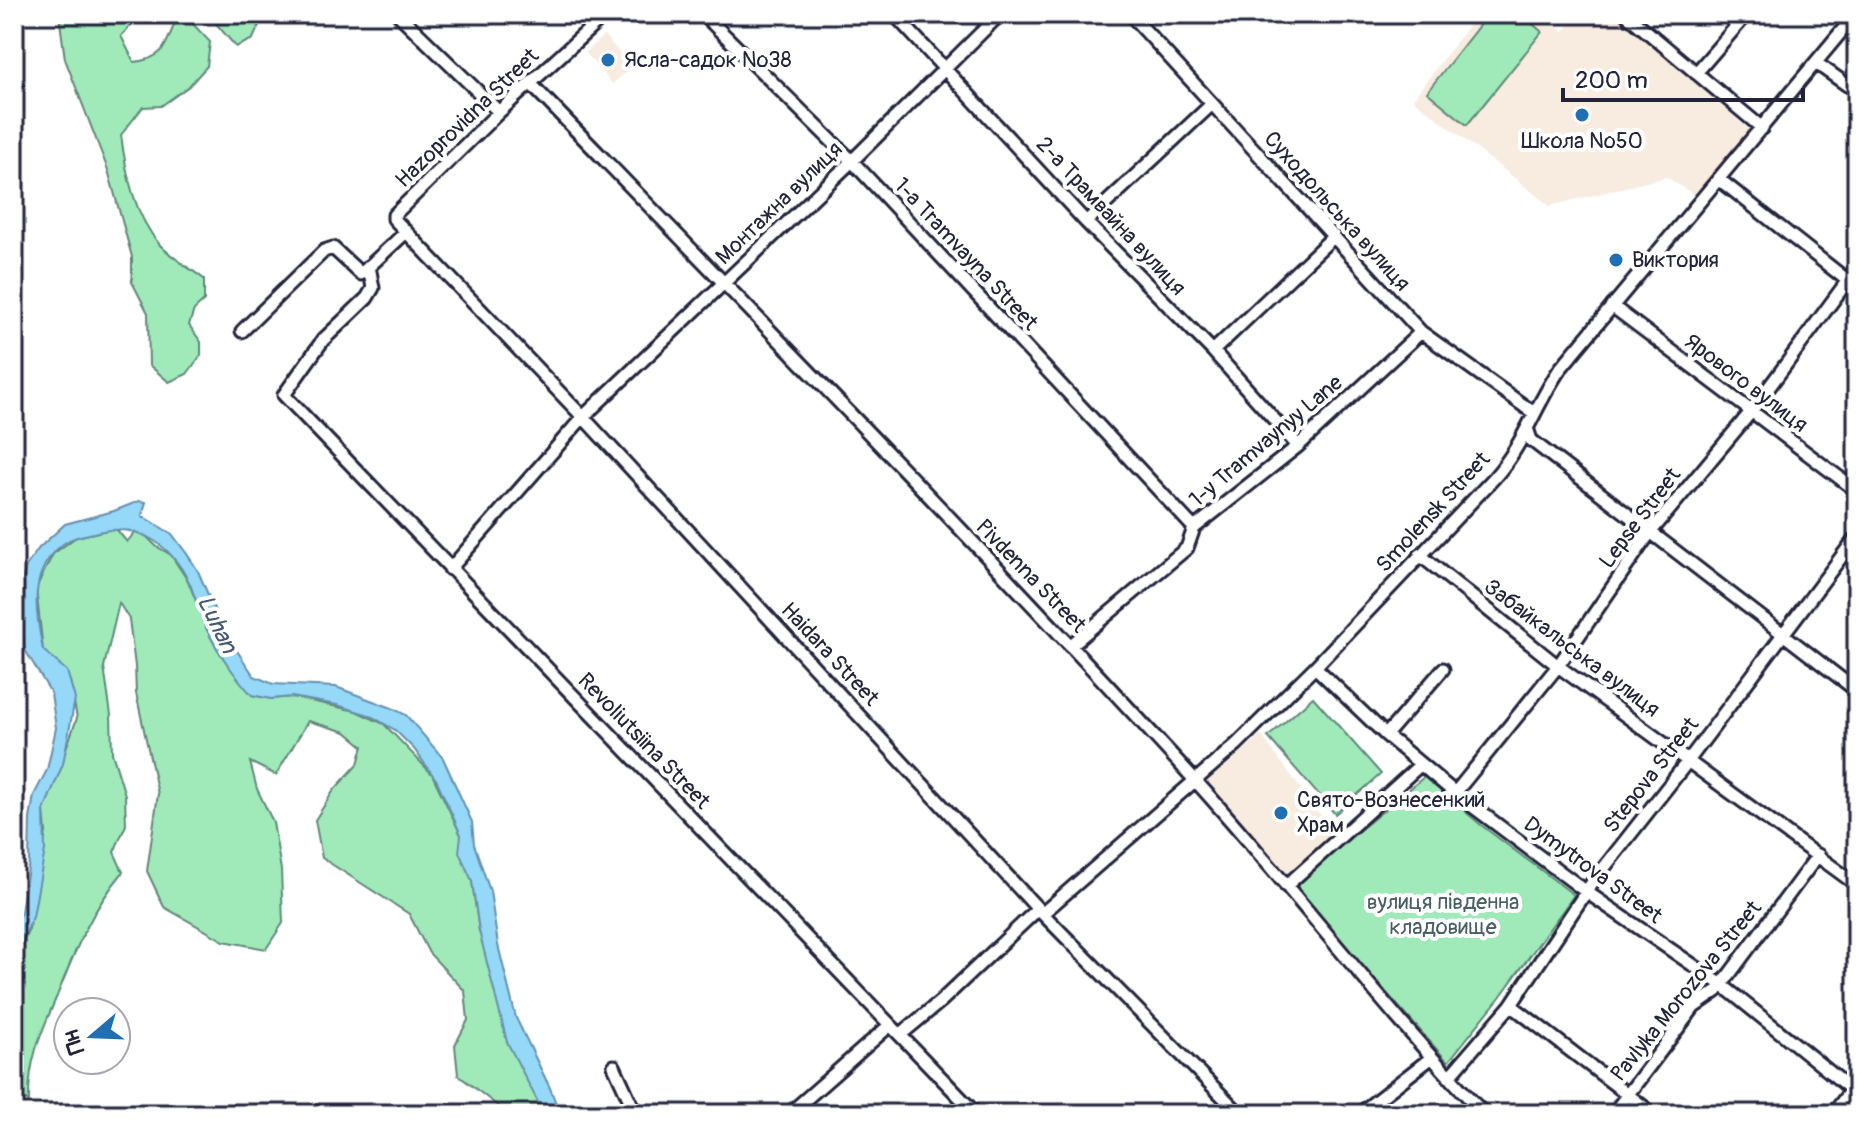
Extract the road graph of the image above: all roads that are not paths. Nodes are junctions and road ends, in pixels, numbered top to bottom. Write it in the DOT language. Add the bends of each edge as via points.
graph roads {
  1 [pos="398,14"];
  2 [pos="606,14"];
  3 [pos="703,14"];
  4 [pos="894,14"];
  5 [pos="1000,14"];
  6 [pos="1130,14"];
  7 [pos="1626,14"];
  8 [pos="1747,14"];
  9 [pos="1856,14"];
  10 [pos="1816,63"];
  11 [pos="947,69"];
  12 [pos="1696,73"];
  13 [pos="530,83"];
  14 [pos="1857,92"];
  15 [pos="1212,104"];
  16 [pos="499,112"];
  17 [pos="1762,128"];
  18 [pos="852,161"];
  19 [pos="1720,180"];
  20 [pos="394,219"];
  21 [pos="1086,222"];
  22 [pos="405,233"];
  23 [pos="1334,236"];
  24 [pos="369,266"];
  25 [pos="1857,268"];
  26 [pos="724,283"];
  27 [pos="1852,285"];
  28 [pos="1612,306"];
  29 [pos="242,331"];
  30 [pos="1421,332"];
  31 [pos="1213,351"];
  32 [pos="1534,413"];
  33 [pos="1750,413"];
  34 [pos="583,417"];
  35 [pos="1527,428"];
  36 [pos="1298,446"];
  37 [pos="1857,491"];
  38 [pos="1194,528"];
  39 [pos="1649,534"];
  40 [pos="1857,536"];
  41 [pos="1420,555"];
  42 [pos="450,569"];
  43 [pos="1782,635"];
  44 [pos="1070,646"];
  45 [pos="1558,666"];
  46 [pos="1315,667"];
  47 [pos="1443,669"];
  48 [pos="1857,691"];
  49 [pos="1386,735"];
  50 [pos="1688,761"];
  51 [pos="1420,765"];
  52 [pos="1195,781"];
  53 [pos="1455,793"];
  54 [pos="1818,855"];
  55 [pos="1857,885"];
  56 [pos="1286,886"];
  57 [pos="1588,893"];
  58 [pos="1041,911"];
  59 [pos="1722,985"];
  60 [pos="1511,1005"];
  61 [pos="890,1025"];
  62 [pos="900,1035"];
  63 [pos="1431,1058"];
  64 [pos="614,1066"];
  65 [pos="1449,1077"];
  66 [pos="1855,1089"];
  67 [pos="1628,1095"];
  68 [pos="636,1114"];
  69 [pos="789,1114"];
  70 [pos="976,1114"];
  71 [pos="1240,1114"];
  72 [pos="1359,1114"];
  73 [pos="1484,1114"];
  74 [pos="1613,1114"];
  75 [pos="1653,1114"];
  76 [pos="1833,1114"];
  1 -- 16 [label="street"];
  2 -- 13 [label="street, Hazoprovidna Street"];
  3 -- 18 [label="street, 1-a Tramvayna Street"];
  4 -- 11 [label="street, 2-а Трамвайна вулиця"];
  5 -- 11 [label="street, Монтажна вулиця"];
  6 -- 15 [label="street, Суходольська вулиця"];
  7 -- 12 [label="street"];
  8 -- 12 [label="street"];
  9 -- 10 [label="street, Smolensk Street"];
  10 -- 14 [label="street"];
  10 -- 17 [label="street, Smolensk Street"];
  11 -- 18 [label="street, Монтажна вулиця"];
  11 -- 21 [label="street, 2-а Трамвайна вулиця"];
  12 -- 17 [label="street"];
  13 -- 16 [label="street, Hazoprovidna Street"];
  13 -- 26 [label="street, Pivdenna Street"];
  15 -- 21 [label="street"];
  15 -- 23 [label="street, Суходольська вулиця"];
  16 -- 20 [label="street, Hazoprovidna Street"];
  17 -- 19 [label="street, Smolensk Street"];
  18 -- 26 [label="street, Монтажна вулиця"];
  18 -- 38 [label="street, 1-a Tramvayna Street"];
  19 -- 27 [label="street"];
  19 -- 28 [label="street, Smolensk Street"];
  20 -- 22 [label="street, Haidara Street"];
  21 -- 31 [label="street, 2-а Трамвайна вулиця"];
  22 -- 24 [label="street"];
  22 -- 34 [label="street, Haidara Street"];
  23 -- 30 [label="street, Суходольська вулиця"];
  23 -- 31 [label="street"];
  24 -- 29 [label="street" via="361,274 333,248 324,251"];
  24 -- 42 [label="street, Revoliutsiina Street" via="373,288 367,298 323,340 284,395"];
  25 -- 27 [label="street, Lepse Street"];
  26 -- 34 [label="street, Монтажна вулиця"];
  26 -- 44 [label="street, Pivdenna Street"];
  27 -- 33 [label="street, Lepse Street"];
  28 -- 32 [label="street, Smolensk Street" via="1560,369"];
  28 -- 33 [label="street, Ярового вулиця"];
  30 -- 32 [label="street, Суходольська вулиця"];
  30 -- 36 [label="street, 1-y Tramvaynyy Lane"];
  31 -- 36 [label="street, 2-а Трамвайна вулиця"];
  32 -- 35 [label="street, Smolensk Street"];
  33 -- 37 [label="street, Ярового вулиця"];
  33 -- 39 [label="street, Lepse Street"];
  34 -- 42 [label="street, Монтажна вулиця"];
  34 -- 58 [label="street, Haidara Street"];
  35 -- 39 [label="street" via="1531,440"];
  35 -- 41 [label="street, Smolensk Street" via="1506,465"];
  36 -- 38 [label="street, 1-y Tramvaynyy Lane"];
  38 -- 44 [label="street, 1-y Tramvaynyy Lane" via="1187,548"];
  39 -- 43 [label="street"];
  39 -- 45 [label="street, Lepse Street"];
  40 -- 43 [label="street, Stepova Street"];
  41 -- 45 [label="street, Забайкальська вулиця"];
  41 -- 46 [label="street, Smolensk Street"];
  42 -- 61 [label="street, Revoliutsiina Street"];
  43 -- 48 [label="street"];
  43 -- 50 [label="street, Stepova Street"];
  44 -- 52 [label="street, Pivdenna Street"];
  45 -- 50 [label="street, Забайкальська вулиця"];
  45 -- 53 [label="street, Lepse Street"];
  46 -- 49 [label="street, Dymytrova Street"];
  46 -- 52 [label="street, Smolensk Street"];
  47 -- 49 [label="street"];
  49 -- 51 [label="street, Dymytrova Street"];
  50 -- 54 [label="street, Забайкальська вулиця"];
  50 -- 57 [label="street, Stepova Street"];
  51 -- 53 [label="street, Dymytrova Street"];
  51 -- 56 [label="street"];
  52 -- 56 [label="street, Pivdenna Street"];
  52 -- 58 [label="street, Smolensk Street"];
  53 -- 57 [label="street, Dymytrova Street"];
  54 -- 55 [label="street, Забайкальська вулиця"];
  54 -- 59 [label="street, Pavlyka Morozova Street"];
  56 -- 63 [label="street, Pivdenna Street"];
  57 -- 59 [label="street, Dymytrova Street"];
  57 -- 60 [label="street, Stepova Street"];
  58 -- 62 [label="street, Smolensk Street"];
  58 -- 71 [label="street, Haidara Street"];
  59 -- 66 [label="street, Dymytrova Street"];
  59 -- 67 [label="street, Pavlyka Morozova Street" via="1694,1007"];
  60 -- 65 [label="street, Stepova Street"];
  60 -- 67 [label="street"];
  61 -- 62 [label="street, Revoliutsiina Street"];
  61 -- 69 [label="street"];
  62 -- 70 [label="street, Revoliutsiina Street"];
  63 -- 65 [label="street, Pivdenna Street"];
  63 -- 72 [label="street"];
  64 -- 68 [label="street"];
  65 -- 73 [label="street, Pivdenna Street"];
  66 -- 76 [label="street"];
  67 -- 74 [label="street, Pavlyka Morozova Street"];
  67 -- 75 [label="street"];
}
